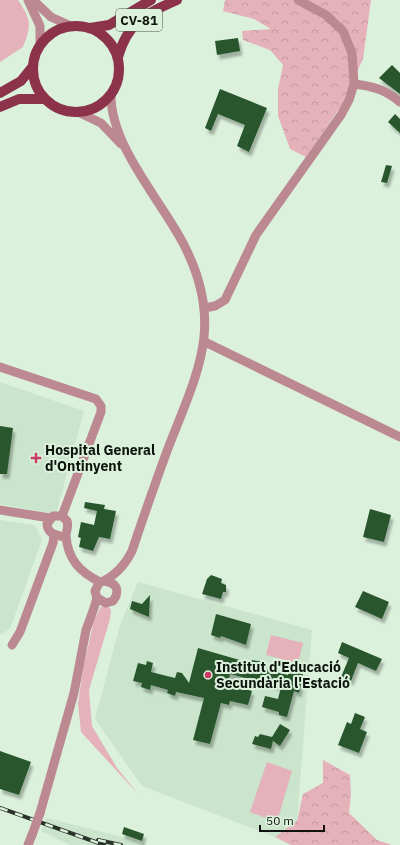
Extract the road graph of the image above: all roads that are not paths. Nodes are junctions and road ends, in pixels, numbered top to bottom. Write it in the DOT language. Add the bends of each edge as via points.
graph roads {
  1 [pos="28,0"];
  2 [pos="33,0"];
  3 [pos="151,0"];
  4 [pos="178,0"];
  5 [pos="298,0"];
  6 [pos="71,26"];
  7 [pos="90,28"];
  8 [pos="40,44"];
  9 [pos="118,57"];
  10 [pos="33,66"];
  11 [pos="354,84"];
  12 [pos="0,94"];
  13 [pos="112,94"];
  14 [pos="44,99"];
  15 [pos="400,102"];
  16 [pos="0,107"];
  17 [pos="80,112"];
  18 [pos="127,151"];
  19 [pos="204,308"];
  20 [pos="205,342"];
  21 [pos="0,367"];
  22 [pos="400,437"];
  23 [pos="0,510"];
  24 [pos="62,516"];
  25 [pos="49,522"];
  26 [pos="60,536"];
  27 [pos="102,589"];
  28 [pos="12,645"];
  29 [pos="28,845"];
  1 -- 8 [label="street" via="40,26"];
  2 -- 6 [label="street" via="51,17"];
  3 -- 7 [label="main road, CV-81" via="109,25"];
  4 -- 9 [label="main road, CV-81" via="158,9 132,26 124,38"];
  5 -- 11 [label="street" via="321,11 343,30 352,53"];
  6 -- 7 [label="main road, CV-81"];
  6 -- 8 [label="main road, CV-81" via="54,32"];
  7 -- 9 [label="main road, CV-81" via="112,45"];
  8 -- 10 [label="main road, CV-81"];
  9 -- 13 [label="main road, CV-81" via="119,77"];
  10 -- 12 [label="main road, CV-81" via="21,81"];
  10 -- 14 [label="main road, CV-81" via="35,84"];
  11 -- 15 [label="street" via="384,90"];
  11 -- 19 [label="street" via="349,100 340,115 256,235 225,300 215,306"];
  13 -- 17 [label="main road, CV-81" via="103,104 92,110"];
  13 -- 18 [label="street" via="111,107 115,123"];
  14 -- 16 [label="main road" via="19,99"];
  14 -- 17 [label="main road, CV-81" via="60,110"];
  17 -- 18 [label="street" via="107,127"];
  18 -- 19 [label="street" via="183,243 196,275"];
  19 -- 20 [label="street"];
  20 -- 22 [label="street"];
  20 -- 27 [label="street" via="192,388 132,551 118,572"];
  21 -- 24 [label="street" via="90,396 101,406 99,419"];
  23 -- 25 [label="street" via="40,516"];
  24 -- 25 [label="street" via="56,515"];
  24 -- 26 [label="street" via="68,524"];
  25 -- 26 [label="street" via="49,530"];
  26 -- 27 [label="street" via="77,566"];
  26 -- 28 [label="street" via="20,632"];
  27 -- 29 [label="street, bridge" via="86,630 74,693 40,813"];
}
